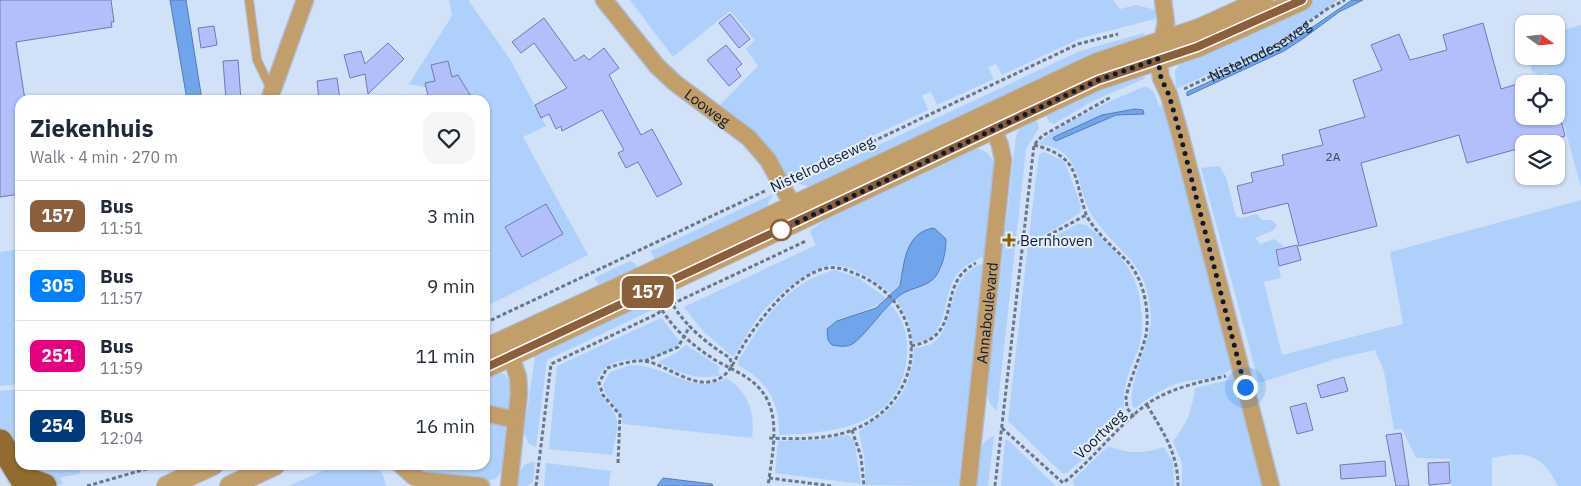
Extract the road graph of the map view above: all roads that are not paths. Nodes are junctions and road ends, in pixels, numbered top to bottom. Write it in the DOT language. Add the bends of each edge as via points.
graph roads {
  1 [pos="248,0"];
  2 [pos="305,0"];
  3 [pos="604,0"];
  4 [pos="1163,0"];
  5 [pos="1263,0"];
  6 [pos="1302,0"];
  7 [pos="1159,50"];
  8 [pos="270,95"];
  9 [pos="270,95"];
  10 [pos="990,121"];
  11 [pos="797,213"];
  12 [pos="509,347"];
  13 [pos="490,349"];
  14 [pos="490,364"];
  15 [pos="490,414"];
  16 [pos="516,420"];
  17 [pos="0,442"];
  18 [pos="15,469"];
  19 [pos="0,470"];
  20 [pos="15,470"];
  21 [pos="202,470"];
  22 [pos="264,470"];
  23 [pos="407,470"];
  24 [pos="27,485"];
  25 [pos="167,486"];
  26 [pos="230,486"];
  27 [pos="481,486"];
  28 [pos="509,486"];
  29 [pos="968,486"];
  30 [pos="1271,486"];
  1 -- 8 [label="lane" via="257,60"];
  2 -- 9 [label="street"];
  3 -- 11 [label="street, Looweg" via="675,84 749,138 768,160"];
  4 -- 7 [label="street" via="1166,23"];
  5 -- 7 [label="street, Nistelrodeseweg"];
  6 -- 7 [label="street, Nistelrodeseweg" via="1197,47"];
  7 -- 10 [label="street, Nistelrodeseweg" via="1095,64"];
  7 -- 30 [label="street" via="1161,78 1169,95"];
  10 -- 11 [label="street, Nistelrodeseweg"];
  10 -- 29 [label="street, Annaboulevard" via="1003,160"];
  11 -- 12 [label="street, Nistelrodeseweg"];
  12 -- 13 [label="street, Nistelrodeseweg"];
  12 -- 14 [label="street, Nistelrodeseweg"];
  12 -- 16 [label="street" via="518,377"];
  15 -- 16 [label="street"];
  16 -- 28 [label="street"];
  17 -- 18 [label="main road"];
  19 -- 24 [label="main road"];
  20 -- 24 [label="main road"];
  21 -- 25 [label="street"];
  22 -- 26 [label="street"];
  23 -- 27 [label="street" via="421,480"];
}
